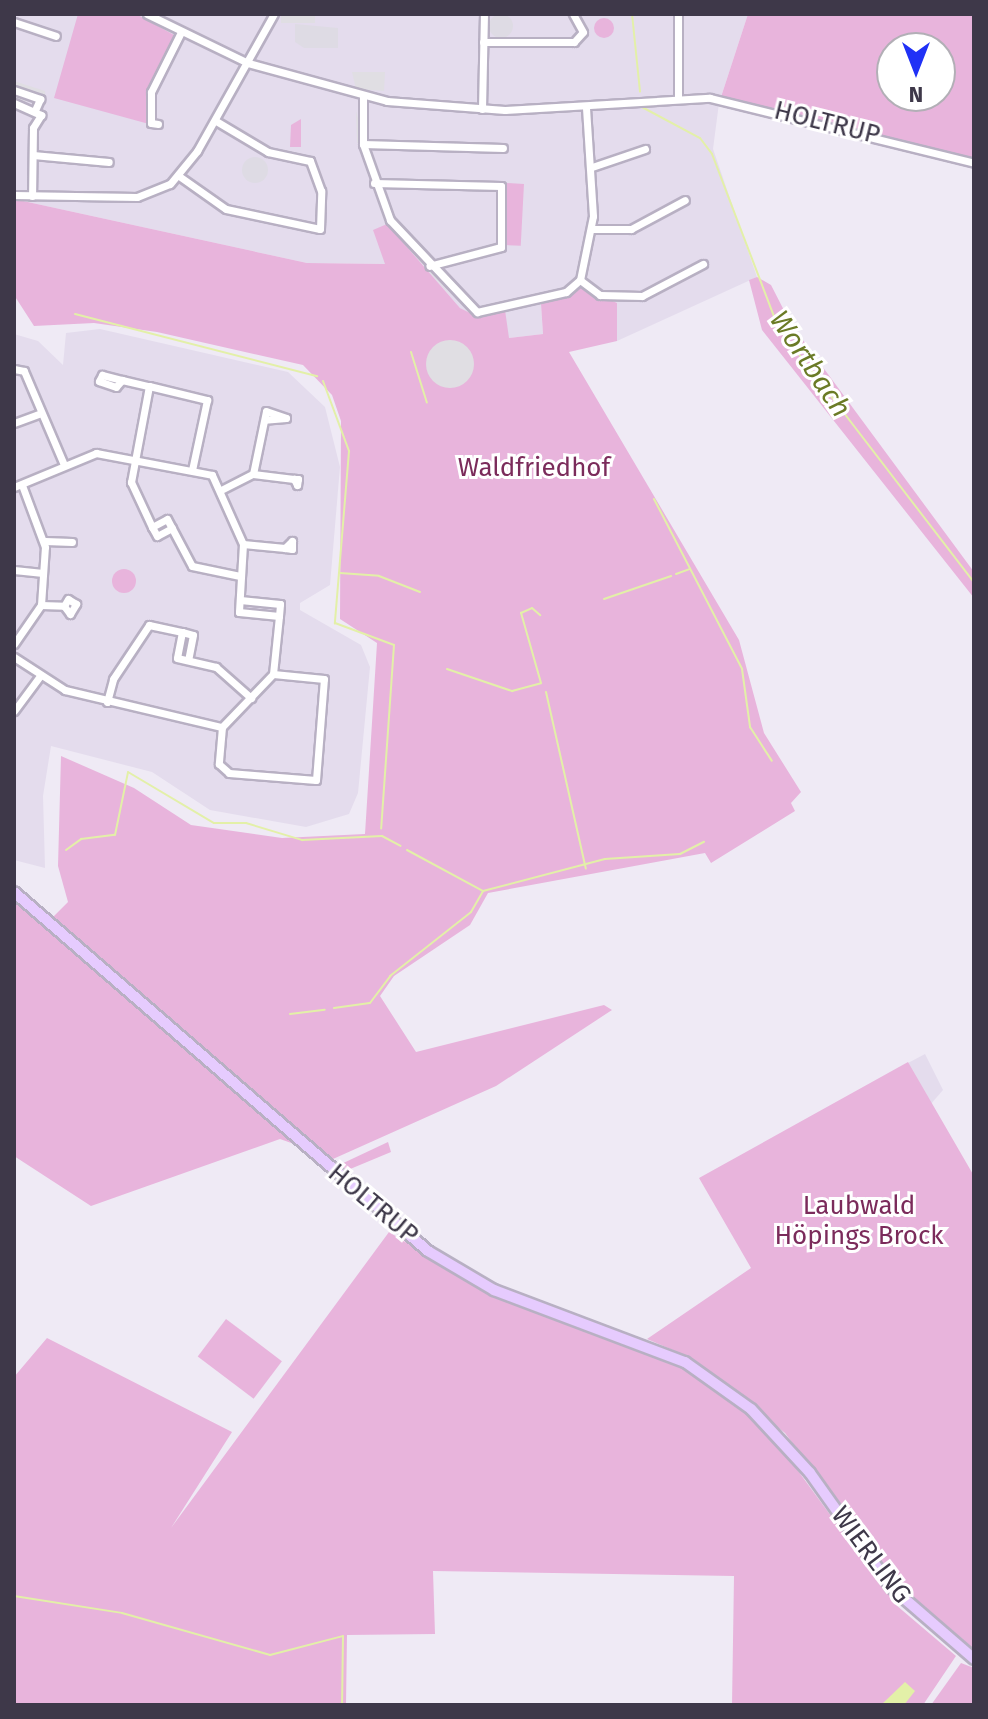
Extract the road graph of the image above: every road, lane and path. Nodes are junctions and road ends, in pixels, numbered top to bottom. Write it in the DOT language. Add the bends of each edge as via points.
graph roads {
  1 [pos="147,14"];
  2 [pos="167,14"];
  3 [pos="274,14"];
  4 [pos="484,14"];
  5 [pos="573,14"];
  6 [pos="678,14"];
  7 [pos="14,22"];
  8 [pos="162,22"];
  9 [pos="181,32"];
  10 [pos="56,36"];
  11 [pos="483,42"];
  12 [pos="248,63"];
  13 [pos="14,90"];
  14 [pos="363,96"];
  15 [pos="678,97"];
  16 [pos="14,103"];
  17 [pos="586,108"];
  18 [pos="482,109"];
  19 [pos="35,110"];
  20 [pos="216,121"];
  21 [pos="158,124"];
  22 [pos="363,144"];
  23 [pos="503,148"];
  24 [pos="645,149"];
  25 [pos="33,155"];
  26 [pos="109,162"];
  27 [pos="974,163"];
  28 [pos="592,167"];
  29 [pos="179,176"];
  30 [pos="374,183"];
  31 [pos="14,195"];
  32 [pos="32,196"];
  33 [pos="685,200"];
  34 [pos="592,229"];
  35 [pos="703,264"];
  36 [pos="429,266"];
  37 [pos="580,280"];
  38 [pos="14,369"];
  39 [pos="122,380"];
  40 [pos="149,386"];
  41 [pos="41,413"];
  42 [pos="265,420"];
  43 [pos="14,423"];
  44 [pos="136,458"];
  45 [pos="64,465"];
  46 [pos="192,470"];
  47 [pos="253,474"];
  48 [pos="294,479"];
  49 [pos="18,486"];
  50 [pos="221,490"];
  51 [pos="45,541"];
  52 [pos="72,542"];
  53 [pos="243,544"];
  54 [pos="285,548"];
  55 [pos="14,570"];
  56 [pos="43,573"];
  57 [pos="240,576"];
  58 [pos="41,605"];
  59 [pos="64,606"];
  60 [pos="14,644"];
  61 [pos="14,657"];
  62 [pos="273,674"];
  63 [pos="40,676"];
  64 [pos="251,698"];
  65 [pos="107,702"];
  66 [pos="14,711"];
  67 [pos="222,727"];
  68 [pos="14,892"];
  69 [pos="781,1438"];
  70 [pos="974,1659"];
  1 -- 8 [label="street, HOLTRUP"];
  2 -- 8 [label="street"];
  3 -- 12 [label="street"];
  4 -- 11 [label="street"];
  5 -- 11 [label="street" via="583,32 568,44"];
  6 -- 15 [label="street"];
  7 -- 10 [label="street"];
  8 -- 9 [label="street, HOLTRUP"];
  9 -- 12 [label="street, HOLTRUP"];
  9 -- 21 [label="street" via="151,92 151,123"];
  11 -- 18 [label="street"];
  12 -- 14 [label="street, HOLTRUP"];
  12 -- 20 [label="street"];
  13 -- 19 [label="street" via="40,99"];
  14 -- 18 [label="street, HOLTRUP"];
  14 -- 22 [label="street"];
  15 -- 17 [label="street, HOLTRUP"];
  15 -- 27 [label="street, HOLTRUP" via="744,103"];
  16 -- 19 [label="street"];
  17 -- 18 [label="street, HOLTRUP"];
  17 -- 28 [label="street"];
  19 -- 25 [label="street" via="41,115"];
  20 -- 29 [label="street"];
  20 -- 29 [label="street" via="268,152 310,161 321,191 320,229 226,209"];
  22 -- 23 [label="street"];
  22 -- 30 [label="street"];
  24 -- 28 [label="street"];
  25 -- 26 [label="street"];
  25 -- 32 [label="street"];
  28 -- 34 [label="street"];
  29 -- 32 [label="street" via="137,197"];
  30 -- 36 [label="street" via="390,220"];
  30 -- 36 [label="street" via="501,186 501,247"];
  31 -- 32 [label="street"];
  33 -- 34 [label="street" via="631,229"];
  34 -- 37 [label="street"];
  35 -- 37 [label="street" via="642,296 600,295"];
  36 -- 37 [label="street" via="477,312 566,292"];
  38 -- 41 [label="street" via="24,371"];
  39 -- 40 [label="street"];
  40 -- 44 [label="street"];
  40 -- 46 [label="street" via="207,400"];
  41 -- 43 [label="street"];
  41 -- 45 [label="street"];
  42 -- 47 [label="street"];
  44 -- 45 [label="street" via="96,453"];
  44 -- 46 [label="street"];
  44 -- 57 [label="street" via="131,482 152,527 167,519 192,566"];
  45 -- 49 [label="street"];
  46 -- 50 [label="street" via="212,475"];
  47 -- 48 [label="street"];
  47 -- 50 [label="street"];
  49 -- 51 [label="street"];
  50 -- 53 [label="street"];
  51 -- 52 [label="street"];
  51 -- 56 [label="street"];
  53 -- 54 [label="street"];
  53 -- 57 [label="street"];
  55 -- 56 [label="street"];
  56 -- 58 [label="street"];
  57 -- 62 [label="street" via="240,600 280,604"];
  58 -- 59 [label="street"];
  58 -- 60 [label="street"];
  61 -- 63 [label="street"];
  62 -- 64 [label="street"];
  62 -- 67 [label="street" via="324,679 316,780 229,773 219,764"];
  63 -- 65 [label="street"];
  63 -- 66 [label="street"];
  64 -- 65 [label="street" via="216,667 177,658 182,632 149,625 113,679"];
  64 -- 67 [label="street"];
  65 -- 67 [label="street"];
  68 -- 69 [label="main road, HOLTRUP" via="428,1251 494,1290 685,1362"];
  69 -- 70 [label="main road, WIERLING" via="891,1587"];
}
